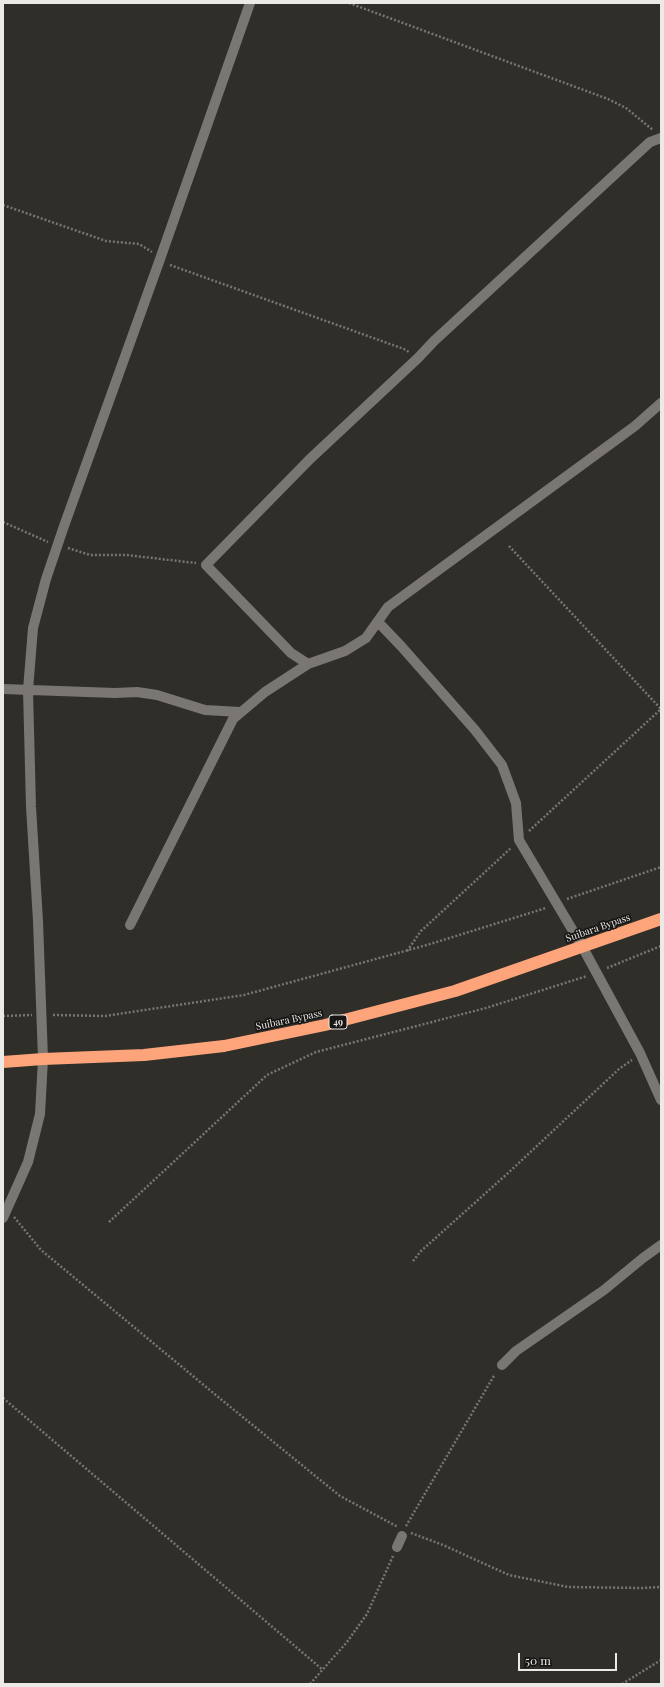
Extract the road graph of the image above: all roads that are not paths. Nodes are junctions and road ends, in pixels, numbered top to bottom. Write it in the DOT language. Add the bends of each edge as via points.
graph roads {
  1 [pos="250,3"];
  2 [pos="658,135"];
  3 [pos="661,403"];
  4 [pos="378,622"];
  5 [pos="308,664"];
  6 [pos="3,689"];
  7 [pos="28,690"];
  8 [pos="240,712"];
  9 [pos="661,919"];
  10 [pos="130,924"];
  11 [pos="582,946"];
  12 [pos="43,1059"];
  13 [pos="3,1062"];
  14 [pos="661,1100"];
  15 [pos="5,1214"];
  16 [pos="661,1245"];
  17 [pos="502,1366"];
  18 [pos="403,1533"];
  19 [pos="397,1547"];
  1 -- 7 [label="street" via="46,579 33,628"];
  2 -- 5 [label="street" via="310,458 206,564 291,653"];
  3 -- 4 [label="street" via="635,426 388,607"];
  4 -- 5 [label="street" via="366,638 345,651"];
  4 -- 11 [label="street" via="464,718 502,765 516,803 519,840"];
  5 -- 8 [label="street"];
  6 -- 7 [label="street"];
  7 -- 8 [label="street" via="137,692 157,695 205,710"];
  7 -- 12 [label="street" via="30,807 38,921"];
  8 -- 10 [label="street" via="233,719"];
  9 -- 11 [label="highway, Suibara Bypass / 49"];
  11 -- 12 [label="highway, Suibara Bypass / 49" via="455,991 325,1025 224,1046 144,1055"];
  11 -- 14 [label="street" via="640,1053"];
  12 -- 13 [label="highway, Suibara Bypass / 49"];
  12 -- 15 [label="street" via="40,1114 28,1162"];
  16 -- 17 [label="street" via="604,1290 516,1351"];
  18 -- 19 [label="street"];
}
